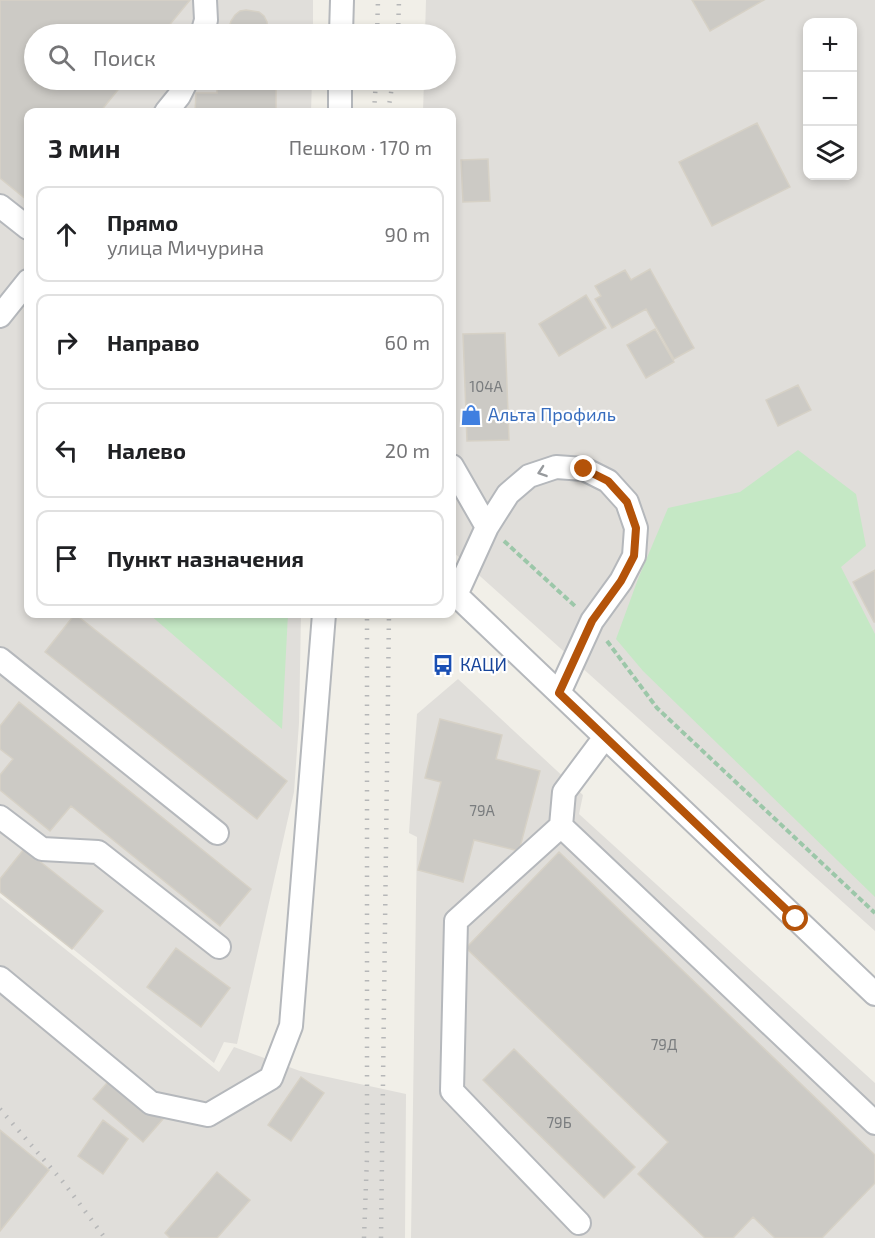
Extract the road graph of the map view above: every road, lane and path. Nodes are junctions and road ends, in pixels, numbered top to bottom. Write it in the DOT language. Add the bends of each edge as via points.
graph roads {
  1 [pos="205,0"];
  2 [pos="342,0"];
  3 [pos="205,24"];
  4 [pos="341,24"];
  5 [pos="182,90"];
  6 [pos="340,90"];
  7 [pos="169,108"];
  8 [pos="340,108"];
  9 [pos="0,206"];
  10 [pos="24,225"];
  11 [pos="24,286"];
  12 [pos="0,316"];
  13 [pos="456,473"];
  14 [pos="487,526"];
  15 [pos="456,589"];
  16 [pos="456,595"];
  17 [pos="324,618"];
  18 [pos="592,621"];
  19 [pos="0,659"];
  20 [pos="559,693"];
  21 [pos="605,737"];
  22 [pos="0,817"];
  23 [pos="561,826"];
  24 [pos="217,833"];
  25 [pos="875,913"];
  26 [pos="219,947"];
  27 [pos="0,978"];
  28 [pos="875,994"];
  29 [pos="875,1124"];
  30 [pos="579,1223"];
  1 -- 3 [label="street"];
  2 -- 4 [label="street"];
  5 -- 7 [label="street"];
  6 -- 8 [label="street"];
  9 -- 10 [label="street"];
  11 -- 12 [label="street"];
  13 -- 14 [label="street"];
  14 -- 15 [label="street"];
  14 -- 18 [label="path"];
  18 -- 14 [label="street, one-way" via="634,556 636,528 627,502 608,481 584,469 556,467 529,476 508,494"];
  16 -- 20 [label="street"];
  17 -- 27 [label="street" via="291,1026 271,1078 208,1115 151,1103"];
  18 -- 20 [label="street"];
  18 -- 25 [label="path" via="657,708"];
  19 -- 24 [label="street"];
  20 -- 21 [label="street"];
  21 -- 23 [label="street" via="564,792"];
  21 -- 28 [label="street"];
  22 -- 26 [label="street" via="42,849 98,852"];
  23 -- 29 [label="street"];
  23 -- 30 [label="street" via="456,921 452,1091"];
}
